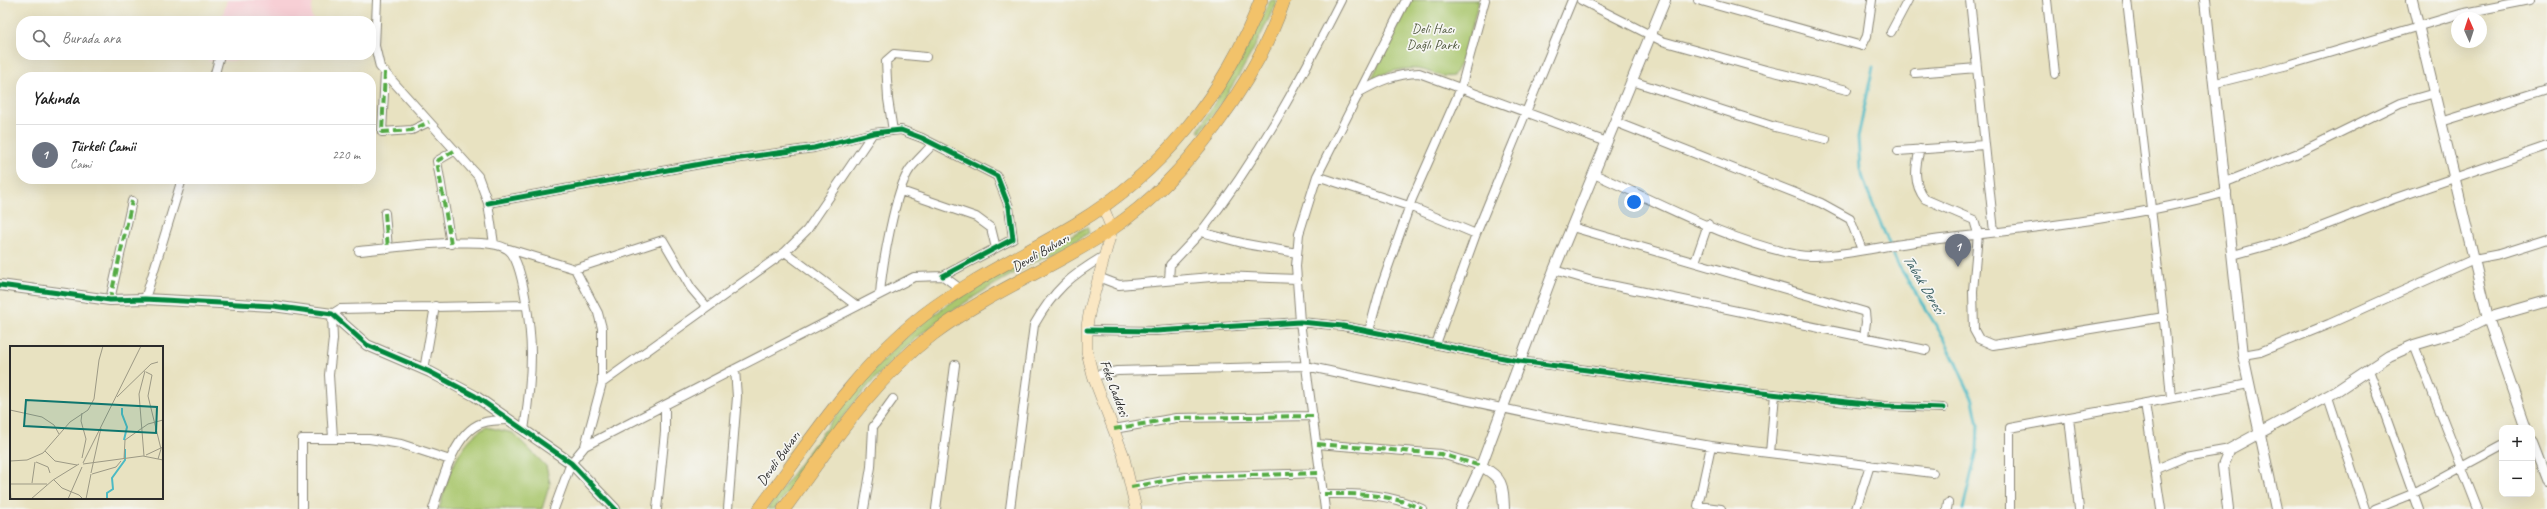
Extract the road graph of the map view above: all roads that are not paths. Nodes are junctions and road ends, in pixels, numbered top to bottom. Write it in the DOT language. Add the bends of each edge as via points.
graph roads {
  1 [pos="377,0"];
  2 [pos="1261,0"];
  3 [pos="1284,0"];
  4 [pos="1341,0"];
  5 [pos="1406,0"];
  6 [pos="1485,0"];
  7 [pos="1572,0"];
  8 [pos="1581,0"];
  9 [pos="1665,0"];
  10 [pos="1698,0"];
  11 [pos="1872,0"];
  12 [pos="1908,0"];
  13 [pos="1970,0"];
  14 [pos="2047,0"];
  15 [pos="2127,0"];
  16 [pos="2205,0"];
  17 [pos="2412,0"];
  18 [pos="2530,0"];
  19 [pos="376,23"];
  20 [pos="2419,25"];
  21 [pos="1891,32"];
  22 [pos="1652,34"];
  23 [pos="376,50"];
  24 [pos="926,57"];
  25 [pos="219,60"];
  26 [pos="1977,68"];
  27 [pos="215,72"];
  28 [pos="385,72"];
  29 [pos="1915,73"];
  30 [pos="2055,74"];
  31 [pos="1632,81"];
  32 [pos="2216,83"];
  33 [pos="1461,88"];
  34 [pos="2547,89"];
  35 [pos="1847,90"];
  36 [pos="1357,93"];
  37 [pos="2435,93"];
  38 [pos="1527,112"];
  39 [pos="429,122"];
  40 [pos="1615,122"];
  41 [pos="2441,122"];
  42 [pos="893,131"];
  43 [pos="874,133"];
  44 [pos="1826,139"];
  45 [pos="1607,142"];
  46 [pos="933,144"];
  47 [pos="1984,145"];
  48 [pos="2547,146"];
  49 [pos="1920,150"];
  50 [pos="454,151"];
  51 [pos="1898,151"];
  52 [pos="1594,174"];
  53 [pos="1317,176"];
  54 [pos="2454,178"];
  55 [pos="180,184"];
  56 [pos="2227,187"];
  57 [pos="901,190"];
  58 [pos="132,201"];
  59 [pos="488,204"];
  60 [pos="1409,206"];
  61 [pos="1103,207"];
  62 [pos="2152,209"];
  63 [pos="385,214"];
  64 [pos="1708,224"];
  65 [pos="1572,227"];
  66 [pos="1112,228"];
  67 [pos="1201,232"];
  68 [pos="1994,232"];
  69 [pos="1476,234"];
  70 [pos="1978,234"];
  71 [pos="2547,239"];
  72 [pos="450,244"];
  73 [pos="494,244"];
  74 [pos="996,248"];
  75 [pos="388,249"];
  76 [pos="508,249"];
  77 [pos="1862,250"];
  78 [pos="359,251"];
  79 [pos="785,252"];
  80 [pos="1297,253"];
  81 [pos="2233,255"];
  82 [pos="1104,256"];
  83 [pos="2474,259"];
  84 [pos="1694,262"];
  85 [pos="575,269"];
  86 [pos="1554,270"];
  87 [pos="943,276"];
  88 [pos="1098,277"];
  89 [pos="1297,279"];
  90 [pos="1169,280"];
  91 [pos="0,285"];
  92 [pos="962,290"];
  93 [pos="880,294"];
  94 [pos="146,299"];
  95 [pos="110,300"];
  96 [pos="2547,301"];
  97 [pos="526,305"];
  98 [pos="435,306"];
  99 [pos="857,306"];
  100 [pos="707,308"];
  101 [pos="332,314"];
  102 [pos="2164,317"];
  103 [pos="2488,318"];
  104 [pos="1300,322"];
  105 [pos="1087,330"];
  106 [pos="1369,331"];
  107 [pos="1864,337"];
  108 [pos="1436,344"];
  109 [pos="2414,345"];
  110 [pos="1926,350"];
  111 [pos="2243,355"];
  112 [pos="1519,361"];
  113 [pos="955,365"];
  114 [pos="1306,366"];
  115 [pos="735,369"];
  116 [pos="424,370"];
  117 [pos="2369,370"];
  118 [pos="1093,376"];
  119 [pos="602,383"];
  120 [pos="2249,384"];
  121 [pos="1775,394"];
  122 [pos="2328,397"];
  123 [pos="2171,398"];
  124 [pos="894,399"];
  125 [pos="2145,403"];
  126 [pos="664,405"];
  127 [pos="1943,408"];
  128 [pos="1500,409"];
  129 [pos="1313,416"];
  130 [pos="2069,417"];
  131 [pos="509,420"];
  132 [pos="2525,425"];
  133 [pos="1114,429"];
  134 [pos="524,430"];
  135 [pos="2259,436"];
  136 [pos="333,438"];
  137 [pos="1317,444"];
  138 [pos="585,446"];
  139 [pos="1711,446"];
  140 [pos="2499,447"];
  141 [pos="2230,449"];
  142 [pos="2535,451"];
  143 [pos="1770,453"];
  144 [pos="450,460"];
  145 [pos="571,463"];
  146 [pos="1870,465"];
  147 [pos="1481,466"];
  148 [pos="2461,466"];
  149 [pos="2156,468"];
  150 [pos="1321,473"];
  151 [pos="1933,473"];
  152 [pos="2547,482"];
  153 [pos="1131,487"];
  154 [pos="2413,493"];
  155 [pos="1324,494"];
  156 [pos="302,509"];
  157 [pos="433,509"];
  158 [pos="554,509"];
  159 [pos="615,509"];
  160 [pos="657,509"];
  161 [pos="728,509"];
  162 [pos="760,509"];
  163 [pos="784,509"];
  164 [pos="864,509"];
  165 [pos="936,509"];
  166 [pos="1010,509"];
  167 [pos="1136,509"];
  168 [pos="1325,509"];
  169 [pos="1422,509"];
  170 [pos="1461,509"];
  171 [pos="1506,509"];
  172 [pos="1721,509"];
  173 [pos="1856,509"];
  174 [pos="2010,509"];
  175 [pos="2079,509"];
  176 [pos="2161,509"];
  177 [pos="2228,509"];
  178 [pos="2276,509"];
  179 [pos="2364,509"];
  180 [pos="2375,509"];
  181 [pos="2419,509"];
  182 [pos="2478,509"];
  1 -- 19 [label="street"];
  2 -- 61 [label="highway, Develi Bulvarı" via="1238,51 1193,122 1161,159"];
  3 -- 66 [label="highway, Develi Bulvarı" via="1269,38 1254,66 1206,137 1151,197"];
  4 -- 67 [label="street" via="1275,125 1233,191"];
  5 -- 36 [label="street"];
  6 -- 33 [label="street"];
  7 -- 38 [label="street"];
  8 -- 22 [label="street"];
  9 -- 22 [label="street"];
  10 -- 11 [label="street" via="1862,46 1867,36"];
  12 -- 21 [label="street"];
  13 -- 26 [label="street"];
  14 -- 30 [label="street"];
  15 -- 62 [label="street"];
  16 -- 32 [label="street"];
  17 -- 20 [label="street"];
  18 -- 20 [label="street"];
  20 -- 32 [label="street" via="2288,65"];
  20 -- 37 [label="street"];
  22 -- 31 [label="street"];
  22 -- 35 [label="street" via="1662,41"];
  23 -- 28 [label="street" via="380,67"];
  24 -- 42 [label="street" via="894,54 886,61"];
  25 -- 27 [label="street"];
  26 -- 29 [label="street"];
  26 -- 47 [label="street"];
  28 -- 39 [label="street"];
  28 -- 39 [label="street" via="382,132 412,130"];
  31 -- 40 [label="street"];
  31 -- 44 [label="street" via="1775,127"];
  32 -- 56 [label="street"];
  33 -- 36 [label="street" via="1419,73 1383,78"];
  33 -- 38 [label="street"];
  33 -- 60 [label="street"];
  34 -- 41 [label="street"];
  36 -- 53 [label="street"];
  37 -- 41 [label="street"];
  37 -- 56 [label="street" via="2400,103"];
  38 -- 45 [label="street"];
  38 -- 69 [label="street"];
  39 -- 50 [label="street"];
  40 -- 45 [label="street"];
  40 -- 77 [label="street" via="1821,203 1850,220"];
  41 -- 54 [label="street"];
  42 -- 43 [label="street"];
  42 -- 46 [label="street" via="901,130"];
  43 -- 59 [label="street" via="814,148 711,162"];
  43 -- 79 [label="street" via="807,230"];
  45 -- 52 [label="street"];
  46 -- 57 [label="street" via="910,170"];
  46 -- 74 [label="street" via="997,176 1009,207 1013,239"];
  47 -- 49 [label="street"];
  47 -- 68 [label="street"];
  48 -- 54 [label="street"];
  49 -- 51 [label="street"];
  49 -- 70 [label="street" via="1916,165 1920,193 1925,199 1974,220"];
  50 -- 59 [label="street" via="478,176"];
  50 -- 72 [label="street" via="437,161"];
  52 -- 64 [label="street"];
  52 -- 65 [label="street"];
  53 -- 60 [label="street"];
  53 -- 80 [label="street" via="1299,234"];
  54 -- 81 [label="street" via="2287,240"];
  54 -- 83 [label="street"];
  55 -- 94 [label="street"];
  56 -- 62 [label="street" via="2187,203"];
  56 -- 81 [label="street"];
  57 -- 74 [label="street" via="976,217 991,228"];
  57 -- 93 [label="street" via="882,266"];
  58 -- 95 [label="street"];
  59 -- 73 [label="street"];
  60 -- 69 [label="street"];
  60 -- 106 [label="street" via="1380,290"];
  61 -- 66 [label="main road"];
  61 -- 92 [label="highway, Develi Bulvarı"];
  62 -- 68 [label="street" via="2058,225"];
  62 -- 102 [label="street"];
  63 -- 75 [label="street"];
  64 -- 77 [label="street" via="1744,240 1800,255"];
  64 -- 84 [label="street"];
  65 -- 84 [label="street"];
  65 -- 86 [label="street"];
  66 -- 82 [label="main road, Feke Caddesi"];
  66 -- 163 [label="highway, Develi Bulvarı" via="972,308 931,335 891,371 866,399"];
  67 -- 80 [label="street" via="1246,244"];
  67 -- 90 [label="street" via="1170,265"];
  68 -- 70 [label="street"];
  69 -- 108 [label="street"];
  70 -- 77 [label="street"];
  70 -- 102 [label="street" via="1973,291 1974,330 1979,339 1993,345"];
  71 -- 83 [label="street" via="2500,254"];
  72 -- 73 [label="street"];
  72 -- 75 [label="street"];
  73 -- 76 [label="street"];
  74 -- 87 [label="street"];
  75 -- 78 [label="street"];
  76 -- 85 [label="street"];
  76 -- 97 [label="street" via="518,264"];
  79 -- 99 [label="street"];
  79 -- 100 [label="street"];
  80 -- 89 [label="street"];
  81 -- 111 [label="street"];
  82 -- 88 [label="main road, Feke Caddesi"];
  82 -- 166 [label="street" via="1075,273 1048,301 1034,325"];
  83 -- 103 [label="street"];
  83 -- 111 [label="street" via="2329,324 2260,352"];
  84 -- 107 [label="street" via="1865,312"];
  85 -- 100 [label="street" via="663,240 691,288"];
  85 -- 119 [label="street" via="598,313 602,328"];
  86 -- 107 [label="street" via="1596,282"];
  86 -- 112 [label="street"];
  87 -- 92 [label="street"];
  87 -- 93 [label="street" via="914,277"];
  88 -- 90 [label="street" via="1119,285"];
  88 -- 105 [label="main road, Feke Caddesi"];
  89 -- 90 [label="street" via="1223,276"];
  89 -- 104 [label="street"];
  91 -- 95 [label="street"];
  92 -- 162 [label="highway, Develi Bulvarı" via="925,314 872,363 834,408"];
  93 -- 99 [label="street"];
  94 -- 95 [label="street"];
  94 -- 101 [label="street" via="279,307"];
  96 -- 103 [label="street"];
  97 -- 98 [label="street"];
  97 -- 134 [label="street" via="531,352 529,397"];
  98 -- 101 [label="street" via="340,309"];
  98 -- 116 [label="street"];
  99 -- 115 [label="street"];
  100 -- 119 [label="street"];
  101 -- 116 [label="street" via="367,345"];
  101 -- 136 [label="street" via="333,339 329,375"];
  102 -- 123 [label="street"];
  103 -- 109 [label="street" via="2464,330"];
  103 -- 132 [label="street"];
  104 -- 105 [label="street" via="1156,331"];
  104 -- 106 [label="street"];
  104 -- 114 [label="street"];
  105 -- 118 [label="main road, Feke Caddesi" via="1087,352"];
  106 -- 108 [label="street"];
  107 -- 110 [label="street"];
  108 -- 112 [label="street"];
  109 -- 117 [label="street" via="2389,356"];
  109 -- 148 [label="street"];
  111 -- 120 [label="street"];
  112 -- 121 [label="street"];
  112 -- 128 [label="street"];
  113 -- 165 [label="street"];
  114 -- 118 [label="street" via="1118,371"];
  114 -- 128 [label="street"];
  114 -- 129 [label="street"];
  115 -- 126 [label="street"];
  115 -- 161 [label="street" via="737,397"];
  116 -- 131 [label="street" via="475,396"];
  117 -- 122 [label="street"];
  117 -- 154 [label="street"];
  118 -- 133 [label="main road, Feke Caddesi"];
  119 -- 138 [label="street"];
  120 -- 123 [label="street"];
  120 -- 135 [label="street"];
  121 -- 127 [label="street" via="1885,406"];
  121 -- 143 [label="street"];
  122 -- 135 [label="street"];
  122 -- 179 [label="street"];
  123 -- 125 [label="street"];
  124 -- 164 [label="street" via="873,428 871,467"];
  125 -- 130 [label="street"];
  125 -- 149 [label="street"];
  126 -- 138 [label="street"];
  126 -- 160 [label="street" via="665,432"];
  128 -- 139 [label="street"];
  128 -- 147 [label="street"];
  129 -- 133 [label="street" via="1176,418"];
  129 -- 137 [label="street"];
  130 -- 174 [label="street" via="2010,428"];
  130 -- 175 [label="street"];
  131 -- 134 [label="street"];
  131 -- 144 [label="street" via="492,420 476,425"];
  133 -- 153 [label="main road, Feke Caddesi"];
  134 -- 145 [label="street"];
  135 -- 141 [label="street"];
  135 -- 178 [label="street"];
  136 -- 144 [label="street" via="369,439 402,444"];
  136 -- 156 [label="street" via="302,439"];
  137 -- 147 [label="street" via="1441,454"];
  137 -- 150 [label="street"];
  138 -- 145 [label="street"];
  139 -- 143 [label="street"];
  139 -- 172 [label="street" via="1698,506"];
  140 -- 148 [label="street"];
  141 -- 149 [label="street" via="2184,458"];
  141 -- 177 [label="street" via="2223,466"];
  142 -- 152 [label="street"];
  143 -- 146 [label="street"];
  144 -- 157 [label="street"];
  145 -- 158 [label="street"];
  145 -- 159 [label="street"];
  146 -- 151 [label="street"];
  146 -- 173 [label="street"];
  147 -- 170 [label="street"];
  147 -- 171 [label="street" via="1497,475 1502,485"];
  148 -- 154 [label="street"];
  148 -- 182 [label="street"];
  149 -- 176 [label="street"];
  150 -- 153 [label="street" via="1186,477"];
  150 -- 155 [label="street"];
  153 -- 167 [label="main road, Feke Caddesi"];
  154 -- 180 [label="street"];
  154 -- 181 [label="street"];
  155 -- 168 [label="street"];
  155 -- 169 [label="street" via="1369,494 1398,499"];
}
